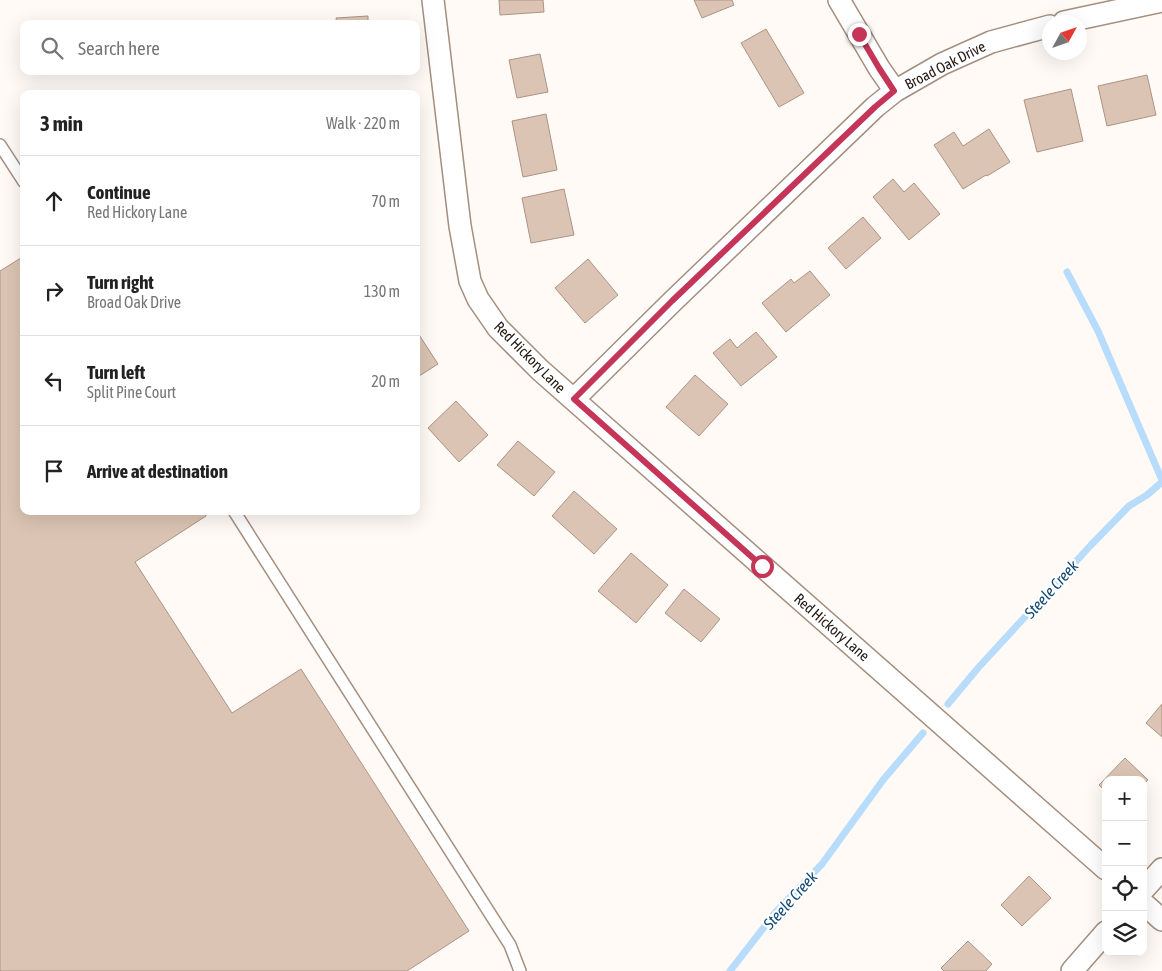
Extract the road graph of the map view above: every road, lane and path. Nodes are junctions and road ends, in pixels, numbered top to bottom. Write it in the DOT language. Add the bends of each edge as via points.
graph roads {
  1 [pos="433,0"];
  2 [pos="839,0"];
  3 [pos="1162,1"];
  4 [pos="1087,17"];
  5 [pos="1042,28"];
  6 [pos="894,91"];
  7 [pos="2,152"];
  8 [pos="20,177"];
  9 [pos="574,399"];
  10 [pos="237,515"];
  11 [pos="1103,866"];
  12 [pos="1162,869"];
  13 [pos="1147,886"];
  14 [pos="1147,906"];
  15 [pos="1162,920"];
  16 [pos="1102,937"];
  17 [pos="520,971"];
  18 [pos="1072,971"];
  1 -- 9 [label="street, Red Hickory Lane" via="460,226 470,281 498,328"];
  2 -- 6 [label="street"];
  3 -- 4 [label="street"];
  5 -- 6 [label="street, Broad Oak Drive" via="991,42"];
  6 -- 9 [label="street, Broad Oak Drive" via="672,301"];
  7 -- 8 [label="lane"];
  9 -- 11 [label="street, Red Hickory Lane"];
  10 -- 17 [label="lane" via="510,945"];
  12 -- 13 [label="street"];
  14 -- 15 [label="street"];
  16 -- 18 [label="street"];
}
